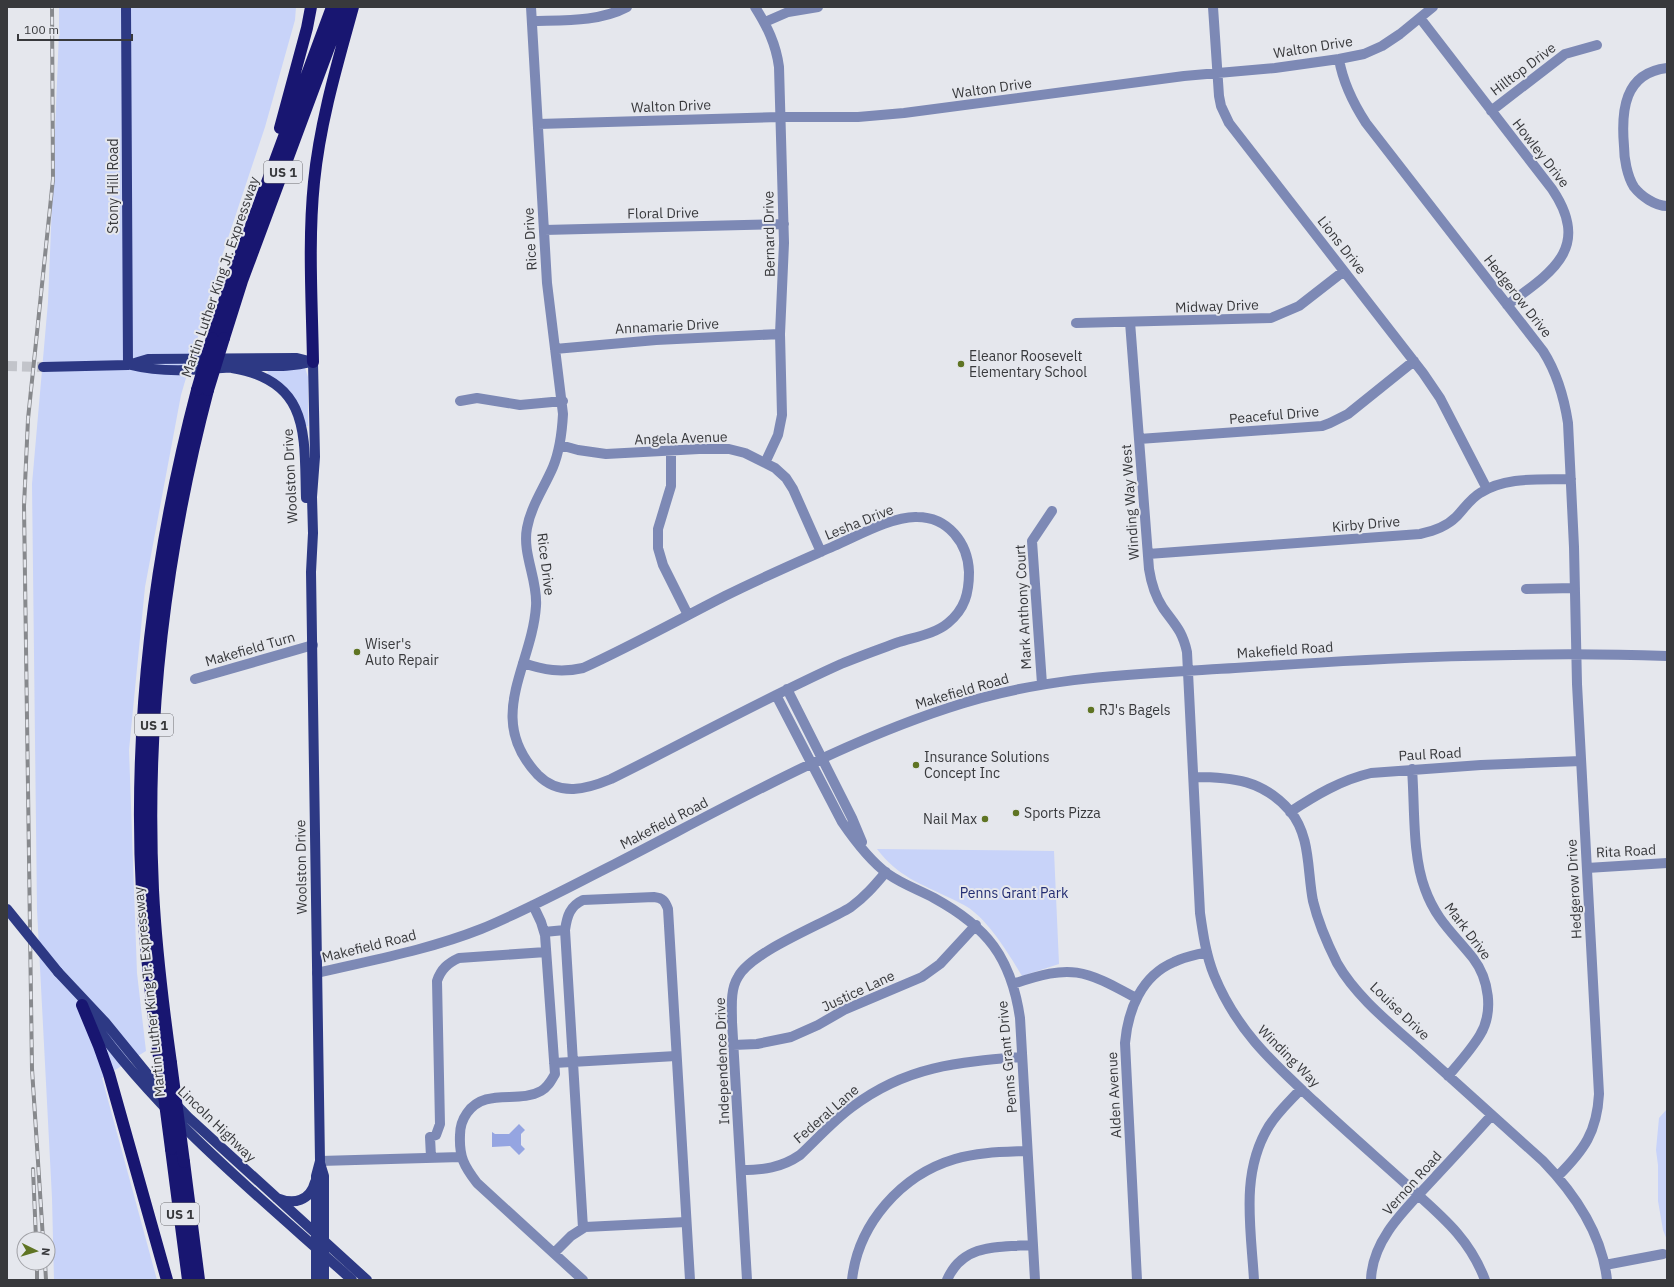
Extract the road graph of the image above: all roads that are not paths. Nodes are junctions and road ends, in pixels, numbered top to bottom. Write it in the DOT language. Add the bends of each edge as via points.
graph roads {
  1 [pos="126,7"];
  2 [pos="311,7"];
  3 [pos="332,7"];
  4 [pos="344,7"];
  5 [pos="353,7"];
  6 [pos="531,7"];
  7 [pos="627,7"];
  8 [pos="755,7"];
  9 [pos="818,7"];
  10 [pos="1213,7"];
  11 [pos="1433,7"];
  12 [pos="1420,18"];
  13 [pos="532,21"];
  14 [pos="765,22"];
  15 [pos="1597,45"];
  16 [pos="1339,59"];
  17 [pos="1667,68"];
  18 [pos="1217,73"];
  19 [pos="1490,111"];
  20 [pos="780,117"];
  21 [pos="538,124"];
  22 [pos="259,204"];
  23 [pos="1667,206"];
  24 [pos="784,224"];
  25 [pos="544,230"];
  26 [pos="1344,271"];
  27 [pos="1507,305"];
  28 [pos="1130,322"];
  29 [pos="1076,323"];
  30 [pos="780,334"];
  31 [pos="218,338"];
  32 [pos="555,349"];
  33 [pos="1414,361"];
  34 [pos="313,362"];
  35 [pos="128,365"];
  36 [pos="44,366"];
  37 [pos="232,368"];
  38 [pos="203,390"];
  39 [pos="460,401"];
  40 [pos="563,401"];
  41 [pos="1139,439"];
  42 [pos="560,445"];
  43 [pos="671,451"];
  44 [pos="765,463"];
  45 [pos="1571,479"];
  46 [pos="1487,490"];
  47 [pos="1052,511"];
  48 [pos="821,552"];
  49 [pos="1148,554"];
  50 [pos="312,572"];
  51 [pos="1575,588"];
  52 [pos="1526,589"];
  53 [pos="688,615"];
  54 [pos="313,645"];
  55 [pos="1576,654"];
  56 [pos="1667,656"];
  57 [pos="523,663"];
  58 [pos="1188,671"];
  59 [pos="195,679"];
  60 [pos="1042,684"];
  61 [pos="787,689"];
  62 [pos="776,695"];
  63 [pos="822,759"];
  64 [pos="1581,761"];
  65 [pos="812,764"];
  66 [pos="1412,769"];
  67 [pos="1194,777"];
  68 [pos="1290,812"];
  69 [pos="867,854"];
  70 [pos="1667,863"];
  71 [pos="1587,868"];
  72 [pos="886,872"];
  73 [pos="532,905"];
  74 [pos="7,908"];
  75 [pos="976,925"];
  76 [pos="565,930"];
  77 [pos="544,932"];
  78 [pos="546,952"];
  79 [pos="1207,952"];
  80 [pos="58,972"];
  81 [pos="317,973"];
  82 [pos="1013,984"];
  83 [pos="1136,998"];
  84 [pos="82,1005"];
  85 [pos="733,1046"];
  86 [pos="676,1056"];
  87 [pos="1022,1057"];
  88 [pos="573,1062"];
  89 [pos="554,1063"];
  90 [pos="1448,1076"];
  91 [pos="1301,1089"];
  92 [pos="1492,1115"];
  93 [pos="1027,1151"];
  94 [pos="431,1157"];
  95 [pos="461,1157"];
  96 [pos="320,1161"];
  97 [pos="741,1170"];
  98 [pos="316,1176"];
  99 [pos="1558,1176"];
  100 [pos="1418,1195"];
  101 [pos="275,1197"];
  102 [pos="686,1222"];
  103 [pos="583,1228"];
  104 [pos="317,1235"];
  105 [pos="320,1245"];
  106 [pos="1033,1245"];
  107 [pos="554,1253"];
  108 [pos="324,1254"];
  109 [pos="1663,1254"];
  110 [pos="1605,1265"];
  111 [pos="167,1280"];
  112 [pos="188,1280"];
  113 [pos="199,1280"];
  114 [pos="316,1280"];
  115 [pos="324,1280"];
  116 [pos="352,1280"];
  117 [pos="367,1280"];
  118 [pos="583,1280"];
  119 [pos="690,1280"];
  120 [pos="747,1280"];
  121 [pos="852,1280"];
  122 [pos="947,1280"];
  123 [pos="1035,1280"];
  124 [pos="1137,1280"];
  125 [pos="1254,1280"];
  126 [pos="1371,1280"];
  127 [pos="1485,1280"];
  128 [pos="1607,1280"];
  1 -- 35 [label="main road, Stony Hill Road"];
  2 -- 22 [label="highway"];
  3 -- 22 [label="highway, Martin Luther King Jr. Expressway / US 1"];
  4 -- 31 [label="highway, Martin Luther King Jr. Expressway / US 1" via="242,281"];
  5 -- 34 [label="highway" via="327,106 314,182 311,232"];
  6 -- 13 [label="street, Rice Drive"];
  7 -- 13 [label="street" via="589,18"];
  8 -- 14 [label="street, Bernard Drive"];
  9 -- 14 [label="street" via="788,12"];
  10 -- 18 [label="street, Lions Drive"];
  11 -- 12 [label="street, Walton Drive"];
  12 -- 16 [label="street, Walton Drive" via="1382,46 1364,54"];
  12 -- 19 [label="street, Howley Drive"];
  13 -- 21 [label="street, Rice Drive"];
  14 -- 20 [label="street, Bernard Drive" via="777,52"];
  15 -- 19 [label="street, Hilltop Drive" via="1565,54"];
  16 -- 18 [label="street, Walton Drive"];
  16 -- 27 [label="street, Hedgerow Drive" via="1349,95 1366,123"];
  17 -- 23 [label="street" via="1650,73 1635,84 1626,99 1622,122 1624,162 1634,186 1649,201"];
  18 -- 20 [label="street, Walton Drive" via="904,113 858,117"];
  18 -- 26 [label="street, Lions Drive" via="1221,106 1229,122"];
  19 -- 27 [label="street, Howley Drive" via="1561,203 1568,227 1566,246 1553,269"];
  20 -- 21 [label="street, Walton Drive"];
  20 -- 24 [label="street, Bernard Drive"];
  21 -- 25 [label="street, Rice Drive"];
  22 -- 31 [label="highway, Martin Luther King Jr. Expressway / US 1" via="232,277"];
  24 -- 25 [label="street, Floral Drive"];
  24 -- 30 [label="street, Bernard Drive" via="784,283"];
  25 -- 32 [label="street, Rice Drive" via="548,303"];
  26 -- 28 [label="street, Midway Drive" via="1299,306 1271,318"];
  26 -- 33 [label="street, Lions Drive"];
  27 -- 45 [label="street, Hedgerow Drive" via="1543,351 1557,377 1568,423"];
  28 -- 29 [label="street, Midway Drive"];
  28 -- 41 [label="street, Winding Way West"];
  30 -- 32 [label="street, Annamarie Drive" via="641,341"];
  30 -- 44 [label="street, Bernard Drive" via="781,427"];
  31 -- 38 [label="highway, Martin Luther King Jr. Expressway / US 1, bridge"];
  32 -- 40 [label="street, Rice Drive"];
  33 -- 41 [label="street, Peaceful Drive" via="1348,414 1322,426"];
  33 -- 46 [label="street, Lions Drive" via="1440,398"];
  34 -- 35 [label="main road, Woolston Drive" via="297,358 148,359"];
  34 -- 37 [label="main road, Woolston Drive" via="297,366"];
  34 -- 50 [label="main road, Woolston Drive" via="315,457"];
  35 -- 36 [label="main road, Woolston Drive"];
  35 -- 37 [label="main road, Woolston Drive" via="149,370"];
  37 -- 50 [label="main road, Woolston Drive" via="252,372 275,385 288,396 299,415 304,436 307,534"];
  38 -- 112 [label="highway, Martin Luther King Jr. Expressway / US 1, bridge" via="180,460 162,548 148,653 140,791 142,892 151,993"];
  38 -- 113 [label="highway, Martin Luther King Jr. Expressway / US 1, bridge" via="172,557 159,654 151,811 153,892 161,985"];
  39 -- 40 [label="street" via="477,398 520,405"];
  40 -- 42 [label="street, Rice Drive"];
  41 -- 49 [label="street, Winding Way West"];
  42 -- 43 [label="street, Angela Avenue" via="584,452 606,454"];
  42 -- 57 [label="street, Rice Drive" via="526,530 536,602"];
  43 -- 44 [label="street, Angela Avenue" via="729,449 745,453"];
  43 -- 53 [label="street" via="672,486 658,529 658,548 663,565"];
  44 -- 48 [label="street, Angela Avenue" via="781,473 793,489"];
  45 -- 46 [label="street, Kirby Drive" via="1512,482"];
  45 -- 51 [label="street, Hedgerow Drive"];
  46 -- 49 [label="street, Kirby Drive" via="1474,498 1448,523 1425,533"];
  47 -- 60 [label="street, Mark Anthony Court" via="1032,541"];
  48 -- 53 [label="street, Lesha Drive"];
  48 -- 61 [label="street, Lesha Drive" via="904,518 917,517 938,521 955,534 965,550 969,567 966,600 959,612 942,628 878,649"];
  49 -- 58 [label="street, Winding Way West" via="1151,581 1159,600 1184,639"];
  50 -- 54 [label="main road, Woolston Drive"];
  51 -- 52 [label="street"];
  51 -- 55 [label="street, Hedgerow Drive"];
  53 -- 57 [label="street, Lesha Drive" via="583,668 557,672"];
  54 -- 59 [label="street, Makefield Turn"];
  54 -- 81 [label="main road, Woolston Drive"];
  55 -- 56 [label="street, Makefield Road"];
  55 -- 58 [label="street, Makefield Road" via="1426,656"];
  55 -- 64 [label="street, Hedgerow Drive"];
  57 -- 62 [label="street, Rice Drive" via="514,697 512,718 520,748 540,776 566,788 585,788 612,779"];
  58 -- 60 [label="street, Makefield Road" via="1125,674"];
  58 -- 67 [label="street, Winding Way"];
  60 -- 63 [label="street, Makefield Road" via="948,708 903,724"];
  61 -- 62 [label="street, Rice Drive"];
  61 -- 63 [label="street, Penns Grant Drive"];
  62 -- 65 [label="street, Penns Grant Drive"];
  63 -- 65 [label="street, Makefield Road"];
  63 -- 69 [label="street, Penns Grant Drive"];
  64 -- 66 [label="street, Paul Road"];
  64 -- 71 [label="street, Hedgerow Drive"];
  65 -- 69 [label="street, Penns Grant Drive" via="842,822"];
  65 -- 73 [label="street, Makefield Road"];
  66 -- 68 [label="street, Paul Road" via="1358,776 1329,788"];
  66 -- 90 [label="street, Mark Drive" via="1418,858 1425,891 1439,920 1478,966 1487,989 1488,1009 1484,1027"];
  67 -- 68 [label="street, Louise Drive" via="1226,777 1252,783 1273,796"];
  67 -- 79 [label="street, Winding Way" via="1200,912"];
  68 -- 90 [label="street, Louise Drive" via="1304,841 1317,915 1338,964 1362,996"];
  69 -- 72 [label="street, Penns Grant Drive"];
  70 -- 71 [label="street, Rita Road"];
  71 -- 99 [label="street, Hedgerow Drive" via="1598,1111 1587,1142"];
  72 -- 75 [label="street, Penns Grant Drive" via="952,908"];
  72 -- 85 [label="street, Independence Drive" via="870,892 852,906 762,954 746,966 738,976 733,989"];
  73 -- 77 [label="street"];
  73 -- 81 [label="street, Makefield Road" via="451,940"];
  74 -- 80 [label="main road, Lincoln Highway, bridge"];
  75 -- 82 [label="street, Penns Grant Drive" via="996,949 1009,971"];
  75 -- 85 [label="street, Justice Lane" via="940,964 922,977 844,1010 791,1037"];
  76 -- 77 [label="street"];
  76 -- 86 [label="street" via="570,909 583,900 654,896 664,900 668,909"];
  76 -- 88 [label="street"];
  77 -- 78 [label="street"];
  78 -- 89 [label="street"];
  78 -- 94 [label="street" via="459,958 447,964 440,973 437,980 440,1124 436,1135 430,1137"];
  79 -- 83 [label="street, Alden Avenue" via="1164,967"];
  79 -- 91 [label="street, Winding Way" via="1222,992 1244,1031"];
  80 -- 84 [label="main road, Lincoln Highway"];
  80 -- 101 [label="main road, Lincoln Highway" via="168,1097"];
  81 -- 96 [label="main road, Woolston Drive"];
  82 -- 83 [label="street" via="1048,973 1080,972 1106,981"];
  82 -- 87 [label="street, Penns Grant Drive" via="1020,1018"];
  83 -- 124 [label="street, Alden Avenue" via="1130,1014 1125,1043"];
  84 -- 105 [label="main road, Lincoln Highway" via="161,1104 201,1144"];
  84 -- 111 [label="highway" via="109,1074"];
  85 -- 97 [label="street, Independence Drive"];
  86 -- 88 [label="street"];
  86 -- 102 [label="street"];
  87 -- 93 [label="street, Penns Grant Drive"];
  87 -- 97 [label="street, Federal Lane" via="946,1065 897,1080 853,1106 790,1162 770,1169"];
  88 -- 89 [label="street"];
  88 -- 103 [label="street"];
  89 -- 95 [label="street" via="555,1074 550,1084 541,1091 488,1098 470,1109 460,1126"];
  90 -- 92 [label="street, Louise Drive"];
  91 -- 100 [label="street, Winding Way"];
  91 -- 125 [label="street" via="1269,1126 1254,1159 1250,1193"];
  92 -- 99 [label="street, Louise Drive"];
  92 -- 100 [label="street, Vernon Road"];
  93 -- 106 [label="street, Penns Grant Drive"];
  93 -- 121 [label="street" via="985,1153 954,1159 908,1183 881,1210 866,1232"];
  94 -- 95 [label="street"];
  94 -- 96 [label="street"];
  95 -- 107 [label="street" via="477,1183"];
  96 -- 98 [label="main road, Woolston Drive"];
  96 -- 105 [label="main road, Woolston Drive" via="324,1176"];
  97 -- 120 [label="street, Independence Drive"];
  98 -- 101 [label="main road" via="311,1192 302,1200 289,1202"];
  98 -- 104 [label="main road, Woolston Drive"];
  99 -- 110 [label="street, Louise Drive" via="1585,1213"];
  100 -- 126 [label="street, Vernon Road" via="1383,1241 1375,1258"];
  100 -- 127 [label="street, Winding Way" via="1463,1238"];
  101 -- 104 [label="main road, Lincoln Highway"];
  102 -- 103 [label="street"];
  102 -- 119 [label="street"];
  103 -- 107 [label="street"];
  104 -- 105 [label="main road, Lincoln Highway"];
  105 -- 108 [label="main road"];
  105 -- 114 [label="main road"];
  105 -- 117 [label="main road"];
  106 -- 122 [label="street" via="994,1247 976,1251 957,1264"];
  106 -- 123 [label="street, Penns Grant Drive"];
  107 -- 118 [label="street"];
  108 -- 115 [label="main road"];
  108 -- 116 [label="main road"];
  109 -- 110 [label="street"];
  110 -- 128 [label="street, Louise Drive"];
}
